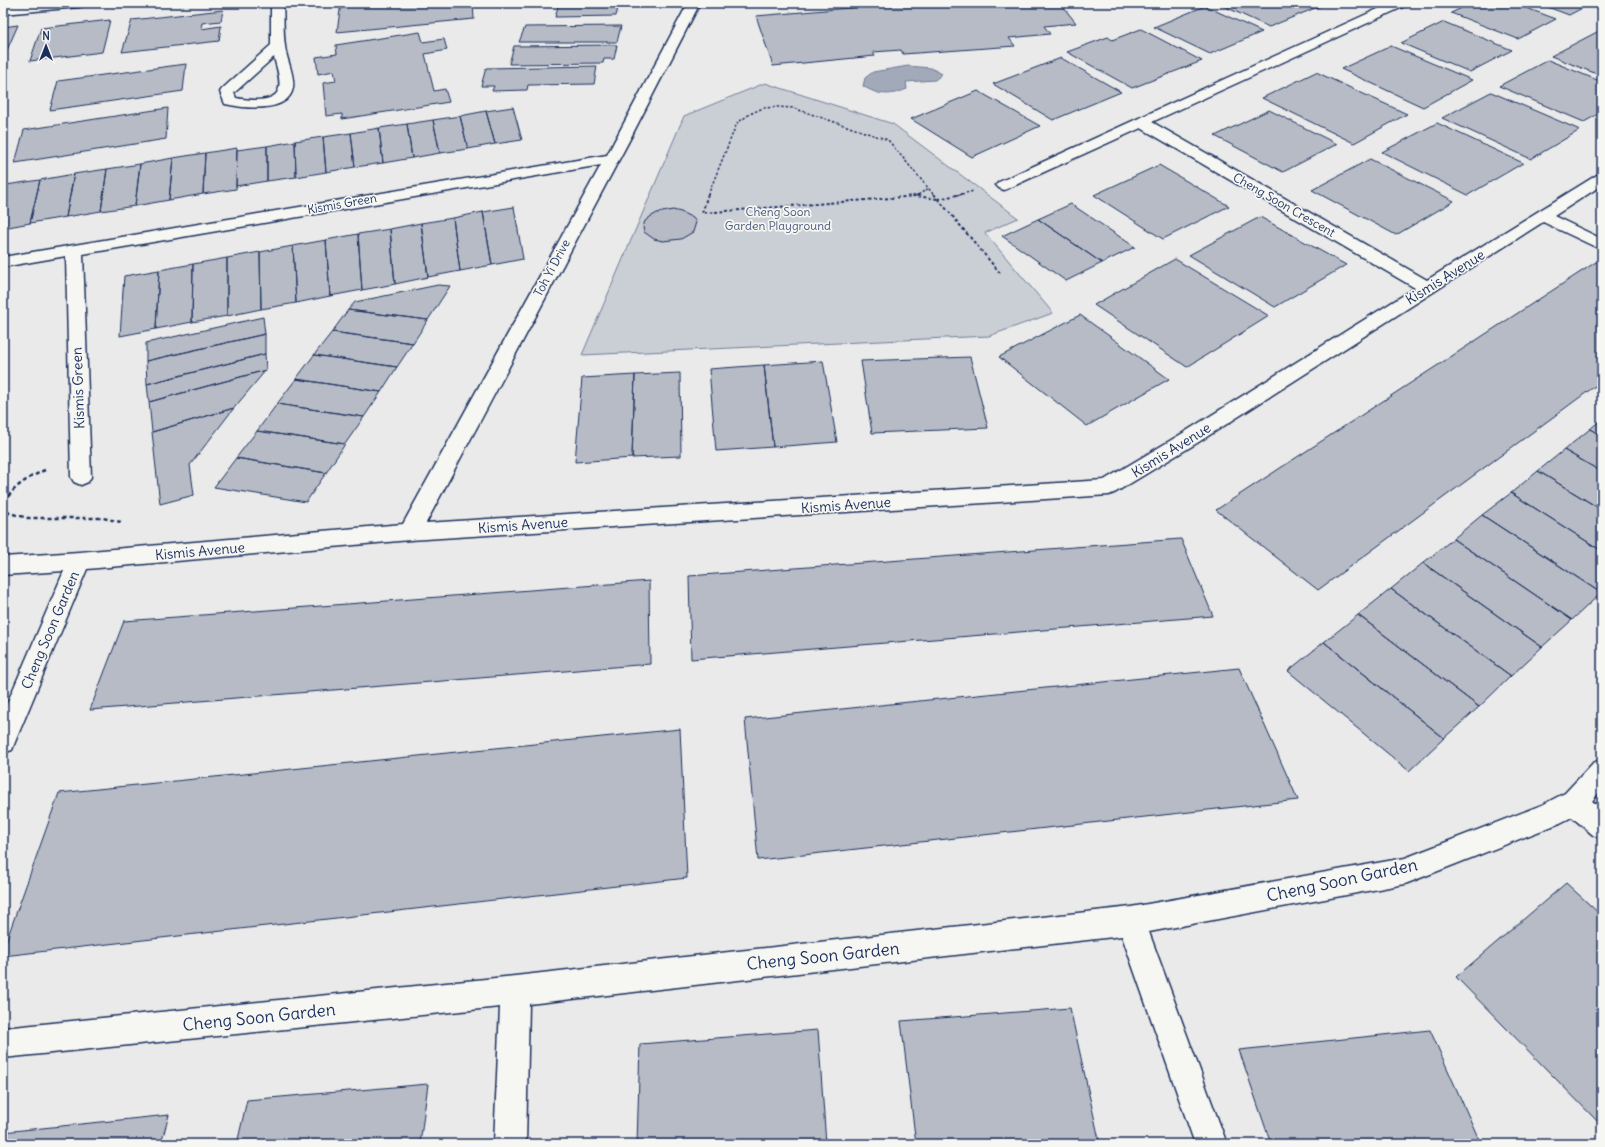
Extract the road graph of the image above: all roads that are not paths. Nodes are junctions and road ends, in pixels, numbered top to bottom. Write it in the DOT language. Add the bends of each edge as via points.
graph roads {
  1 [pos="79,3"];
  2 [pos="277,3"];
  3 [pos="694,3"];
  4 [pos="1401,3"];
  5 [pos="3,10"];
  6 [pos="278,46"];
  7 [pos="1141,122"];
  8 [pos="611,159"];
  9 [pos="1602,178"];
  10 [pos="1004,185"];
  11 [pos="1542,216"];
  12 [pos="1602,245"];
  13 [pos="74,250"];
  14 [pos="3,262"];
  15 [pos="1428,288"];
  16 [pos="81,477"];
  17 [pos="410,532"];
  18 [pos="79,561"];
  19 [pos="3,566"];
  20 [pos="3,742"];
  21 [pos="1602,771"];
  22 [pos="1574,802"];
  23 [pos="1602,826"];
  24 [pos="1131,921"];
  25 [pos="515,992"];
  26 [pos="3,1043"];
  27 [pos="510,1144"];
  28 [pos="1211,1144"];
  1 -- 5 [label="street"];
  2 -- 6 [label="street"];
  3 -- 8 [label="street, Toh Yi Drive"];
  4 -- 7 [label="street"];
  6 -- 6 [label="street" via="286,79 286,89 279,98 252,105 230,101 227,92"];
  7 -- 10 [label="street"];
  7 -- 15 [label="street, Cheng Soon Crescent"];
  8 -- 13 [label="street, Kismis Green"];
  8 -- 17 [label="street, Toh Yi Drive"];
  9 -- 11 [label="street, Kismis Avenue"];
  11 -- 12 [label="street"];
  11 -- 15 [label="street, Kismis Avenue"];
  13 -- 14 [label="street, Kismis Green"];
  13 -- 16 [label="street, Kismis Green"];
  15 -- 17 [label="street, Kismis Avenue" via="1109,487"];
  17 -- 18 [label="street, Kismis Avenue"];
  18 -- 19 [label="street, Kismis Avenue"];
  18 -- 20 [label="street, Cheng Soon Garden"];
  21 -- 22 [label="street, Cheng Soon Garden"];
  22 -- 23 [label="street"];
  22 -- 24 [label="street, Cheng Soon Garden" via="1551,814 1405,871"];
  24 -- 25 [label="street, Cheng Soon Garden"];
  24 -- 28 [label="street"];
  25 -- 26 [label="street, Cheng Soon Garden"];
  25 -- 27 [label="street"];
}
